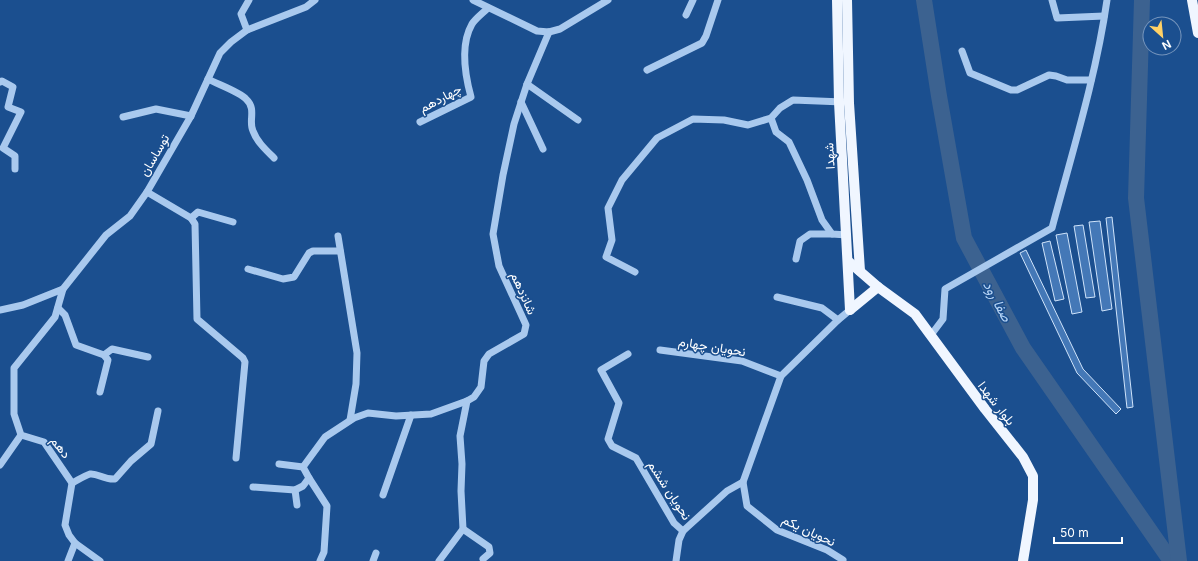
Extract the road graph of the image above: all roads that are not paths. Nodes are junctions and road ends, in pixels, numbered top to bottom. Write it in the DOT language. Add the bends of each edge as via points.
graph roads {
  1 [pos="249,0"];
  2 [pos="315,0"];
  3 [pos="472,0"];
  4 [pos="608,0"];
  5 [pos="693,0"];
  6 [pos="718,0"];
  7 [pos="837,0"];
  8 [pos="847,0"];
  9 [pos="1052,0"];
  10 [pos="1107,0"];
  11 [pos="1192,0"];
  12 [pos="488,8"];
  13 [pos="686,15"];
  14 [pos="1104,16"];
  15 [pos="247,30"];
  16 [pos="549,32"];
  17 [pos="1198,32"];
  18 [pos="962,51"];
  19 [pos="646,70"];
  20 [pos="208,79"];
  21 [pos="1,80"];
  22 [pos="1091,80"];
  23 [pos="527,84"];
  24 [pos="521,102"];
  25 [pos="844,102"];
  26 [pos="191,116"];
  27 [pos="124,117"];
  28 [pos="772,118"];
  29 [pos="578,120"];
  30 [pos="420,122"];
  31 [pos="542,149"];
  32 [pos="274,158"];
  33 [pos="15,169"];
  34 [pos="147,192"];
  35 [pos="191,218"];
  36 [pos="233,222"];
  37 [pos="832,234"];
  38 [pos="847,235"];
  39 [pos="338,236"];
  40 [pos="340,251"];
  41 [pos="796,258"];
  42 [pos="848,261"];
  43 [pos="248,269"];
  44 [pos="860,271"];
  45 [pos="635,272"];
  46 [pos="878,288"];
  47 [pos="63,289"];
  48 [pos="777,296"];
  49 [pos="58,308"];
  50 [pos="0,310"];
  51 [pos="850,310"];
  52 [pos="838,320"];
  53 [pos="931,335"];
  54 [pos="660,350"];
  55 [pos="628,354"];
  56 [pos="104,355"];
  57 [pos="148,357"];
  58 [pos="782,376"];
  59 [pos="100,392"];
  60 [pos="467,401"];
  61 [pos="158,411"];
  62 [pos="411,415"];
  63 [pos="350,420"];
  64 [pos="21,435"];
  65 [pos="236,458"];
  66 [pos="279,464"];
  67 [pos="0,465"];
  68 [pos="303,467"];
  69 [pos="309,478"];
  70 [pos="743,482"];
  71 [pos="72,483"];
  72 [pos="253,487"];
  73 [pos="295,490"];
  74 [pos="383,495"];
  75 [pos="297,505"];
  76 [pos="463,529"];
  77 [pos="683,531"];
  78 [pos="75,543"];
  79 [pos="376,553"];
  80 [pos="483,559"];
  81 [pos="843,560"];
  82 [pos="68,561"];
  83 [pos="100,561"];
  84 [pos="320,561"];
  85 [pos="373,561"];
  86 [pos="439,561"];
  87 [pos="676,561"];
  88 [pos="1023,561"];
  1 -- 15 [label="street" via="241,14"];
  2 -- 15 [label="street, توساسان" via="306,7"];
  3 -- 12 [label="street"];
  4 -- 16 [label="street" via="560,29"];
  5 -- 13 [label="street"];
  6 -- 19 [label="street" via="702,43"];
  7 -- 25 [label="main road, شهدا"];
  8 -- 25 [label="main road, شهدا"];
  9 -- 14 [label="street" via="1057,18"];
  10 -- 14 [label="street"];
  11 -- 17 [label="main road"];
  12 -- 16 [label="street" via="537,31"];
  12 -- 30 [label="street, چهاردهم" via="473,23 465,38 466,77 471,97"];
  14 -- 22 [label="street"];
  15 -- 20 [label="street, توساسان" via="220,53"];
  16 -- 23 [label="street, شانزدهم"];
  18 -- 22 [label="street" via="970,73 1011,90 1017,90 1049,75 1068,80"];
  20 -- 26 [label="street, توساسان"];
  20 -- 32 [label="street" via="246,98 251,104 252,130"];
  21 -- 33 [label="street" via="13,87 8,107 21,112 3,148 15,156"];
  22 -- 53 [label="street" via="1052,228 946,289 943,319"];
  23 -- 24 [label="street, شانزدهم"];
  23 -- 29 [label="street"];
  24 -- 31 [label="street"];
  24 -- 60 [label="street, شانزدهم" via="503,175 493,234 499,266 526,325 524,334 489,354 484,361 481,387 474,397"];
  25 -- 28 [label="street" via="793,100 780,108"];
  25 -- 38 [label="main road, شهدا"];
  25 -- 44 [label="main road, شهدا"];
  26 -- 27 [label="street" via="156,110"];
  26 -- 34 [label="street, توساسان"];
  28 -- 37 [label="street" via="776,132 789,142 822,220"];
  28 -- 45 [label="street" via="748,125 724,120 693,119 657,138 622,180 608,208 612,240 606,257"];
  34 -- 35 [label="street"];
  34 -- 47 [label="street, توساسان" via="130,216 106,235"];
  35 -- 36 [label="street" via="198,212"];
  35 -- 65 [label="street" via="195,224 197,319 245,362"];
  37 -- 38 [label="street"];
  37 -- 41 [label="street" via="810,234 800,241"];
  38 -- 42 [label="main road, شهدا"];
  39 -- 40 [label="street"];
  40 -- 43 [label="street" via="313,250 294,277 289,279"];
  40 -- 63 [label="street" via="357,353 356,384"];
  42 -- 44 [label="main road, بلوار شهدا"];
  42 -- 51 [label="main road, شهدا"];
  44 -- 46 [label="main road, بلوار شهدا"];
  46 -- 51 [label="main road"];
  46 -- 53 [label="main road, بلوار شهدا" via="915,314"];
  47 -- 49 [label="street"];
  47 -- 50 [label="street, توساسان" via="23,305"];
  48 -- 52 [label="street" via="822,308"];
  49 -- 56 [label="street" via="65,315 76,346"];
  49 -- 64 [label="street" via="55,317 14,368 14,414"];
  51 -- 52 [label="street"];
  52 -- 58 [label="street"];
  53 -- 88 [label="main road, بلوار شهدا" via="984,409 1024,457 1033,476 1034,500"];
  54 -- 58 [label="street, نحویان چهارم" via="742,362"];
  55 -- 77 [label="street, نحویان ششم" via="601,370 619,403 608,439 612,446 636,458 674,523"];
  56 -- 57 [label="street" via="112,349"];
  56 -- 59 [label="street" via="108,360"];
  58 -- 70 [label="street"];
  60 -- 62 [label="street, شانزدهم" via="431,414"];
  60 -- 76 [label="street" via="460,436"];
  61 -- 71 [label="street" via="151,444 115,479 108,480 90,474"];
  62 -- 63 [label="street, شانزدهم" via="396,416 368,412"];
  62 -- 74 [label="street"];
  63 -- 68 [label="street, شانزدهم" via="325,437"];
  64 -- 67 [label="street"];
  64 -- 71 [label="street, دهم" via="44,442"];
  66 -- 68 [label="street"];
  68 -- 69 [label="street"];
  69 -- 73 [label="street" via="303,486"];
  69 -- 84 [label="street" via="327,506 324,552"];
  70 -- 77 [label="street" via="727,491"];
  70 -- 81 [label="street, نحویان یکم" via="747,506 777,530 827,550"];
  71 -- 78 [label="street" via="65,525"];
  72 -- 73 [label="street"];
  73 -- 75 [label="street"];
  76 -- 80 [label="street" via="490,547 490,553"];
  76 -- 86 [label="street"];
  77 -- 87 [label="street"];
  78 -- 82 [label="street"];
  78 -- 83 [label="street"];
  79 -- 85 [label="street"];
}
